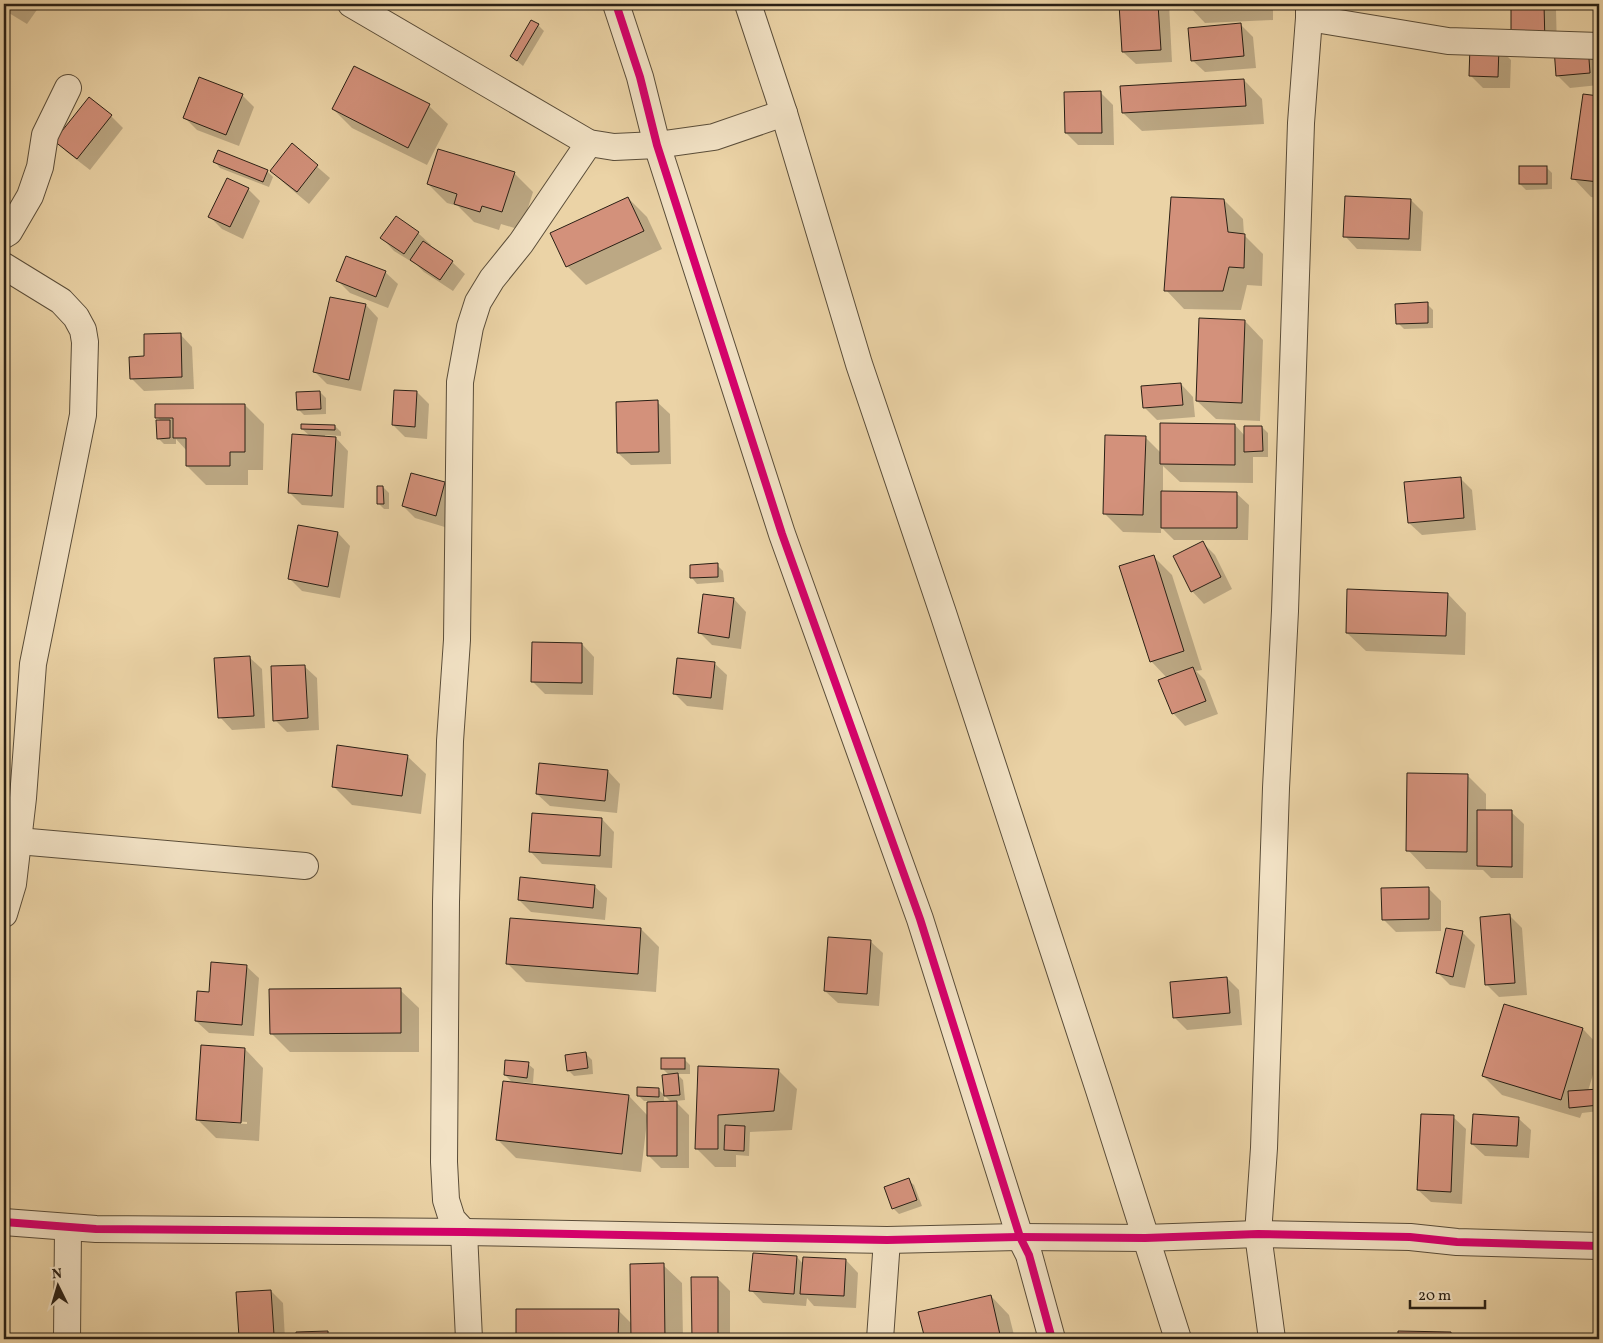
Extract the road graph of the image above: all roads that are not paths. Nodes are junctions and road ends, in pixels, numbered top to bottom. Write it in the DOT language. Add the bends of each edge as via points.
graph roads {
  1 [pos="351,4"];
  2 [pos="616,4"];
  3 [pos="748,4"];
  4 [pos="1309,11"];
  5 [pos="1599,46"];
  6 [pos="68,88"];
  7 [pos="784,113"];
  8 [pos="589,144"];
  9 [pos="657,146"];
  10 [pos="4,235"];
  11 [pos="4,266"];
  12 [pos="18,841"];
  13 [pos="305,866"];
  14 [pos="4,914"];
  15 [pos="4,1222"];
  16 [pos="68,1228"];
  17 [pos="464,1232"];
  18 [pos="1258,1234"];
  19 [pos="1020,1237"];
  20 [pos="1145,1238"];
  21 [pos="887,1240"];
  22 [pos="1599,1246"];
  23 [pos="67,1339"];
  24 [pos="469,1339"];
  25 [pos="880,1339"];
  26 [pos="1052,1339"];
  27 [pos="1178,1339"];
  28 [pos="1272,1339"];
  1 -- 8 [label="street"];
  2 -- 9 [label="street" via="640,77"];
  3 -- 7 [label="street"];
  4 -- 5 [label="street" via="1448,41"];
  4 -- 18 [label="street" via="1300,123 1286,591"];
  6 -- 10 [label="street" via="45,135 40,167 30,196"];
  7 -- 9 [label="street" via="714,137"];
  7 -- 20 [label="street" via="859,364"];
  8 -- 9 [label="street"];
  8 -- 17 [label="street" via="478,302 460,382 456,640 446,902 444,1162 446,1200 452,1219"];
  9 -- 19 [label="street" via="782,534 920,919"];
  11 -- 12 [label="street" via="62,301 76,317 85,342 83,415 33,664"];
  12 -- 13 [label="street"];
  12 -- 14 [label="street" via="13,884"];
  15 -- 16 [label="street"];
  16 -- 17 [label="street"];
  16 -- 23 [label="street"];
  17 -- 21 [label="street"];
  17 -- 24 [label="street"];
  18 -- 20 [label="street"];
  18 -- 22 [label="street"];
  18 -- 28 [label="street"];
  19 -- 20 [label="street"];
  19 -- 21 [label="street"];
  19 -- 26 [label="street" via="1029,1255"];
  20 -- 27 [label="street"];
  21 -- 25 [label="street"];
}
